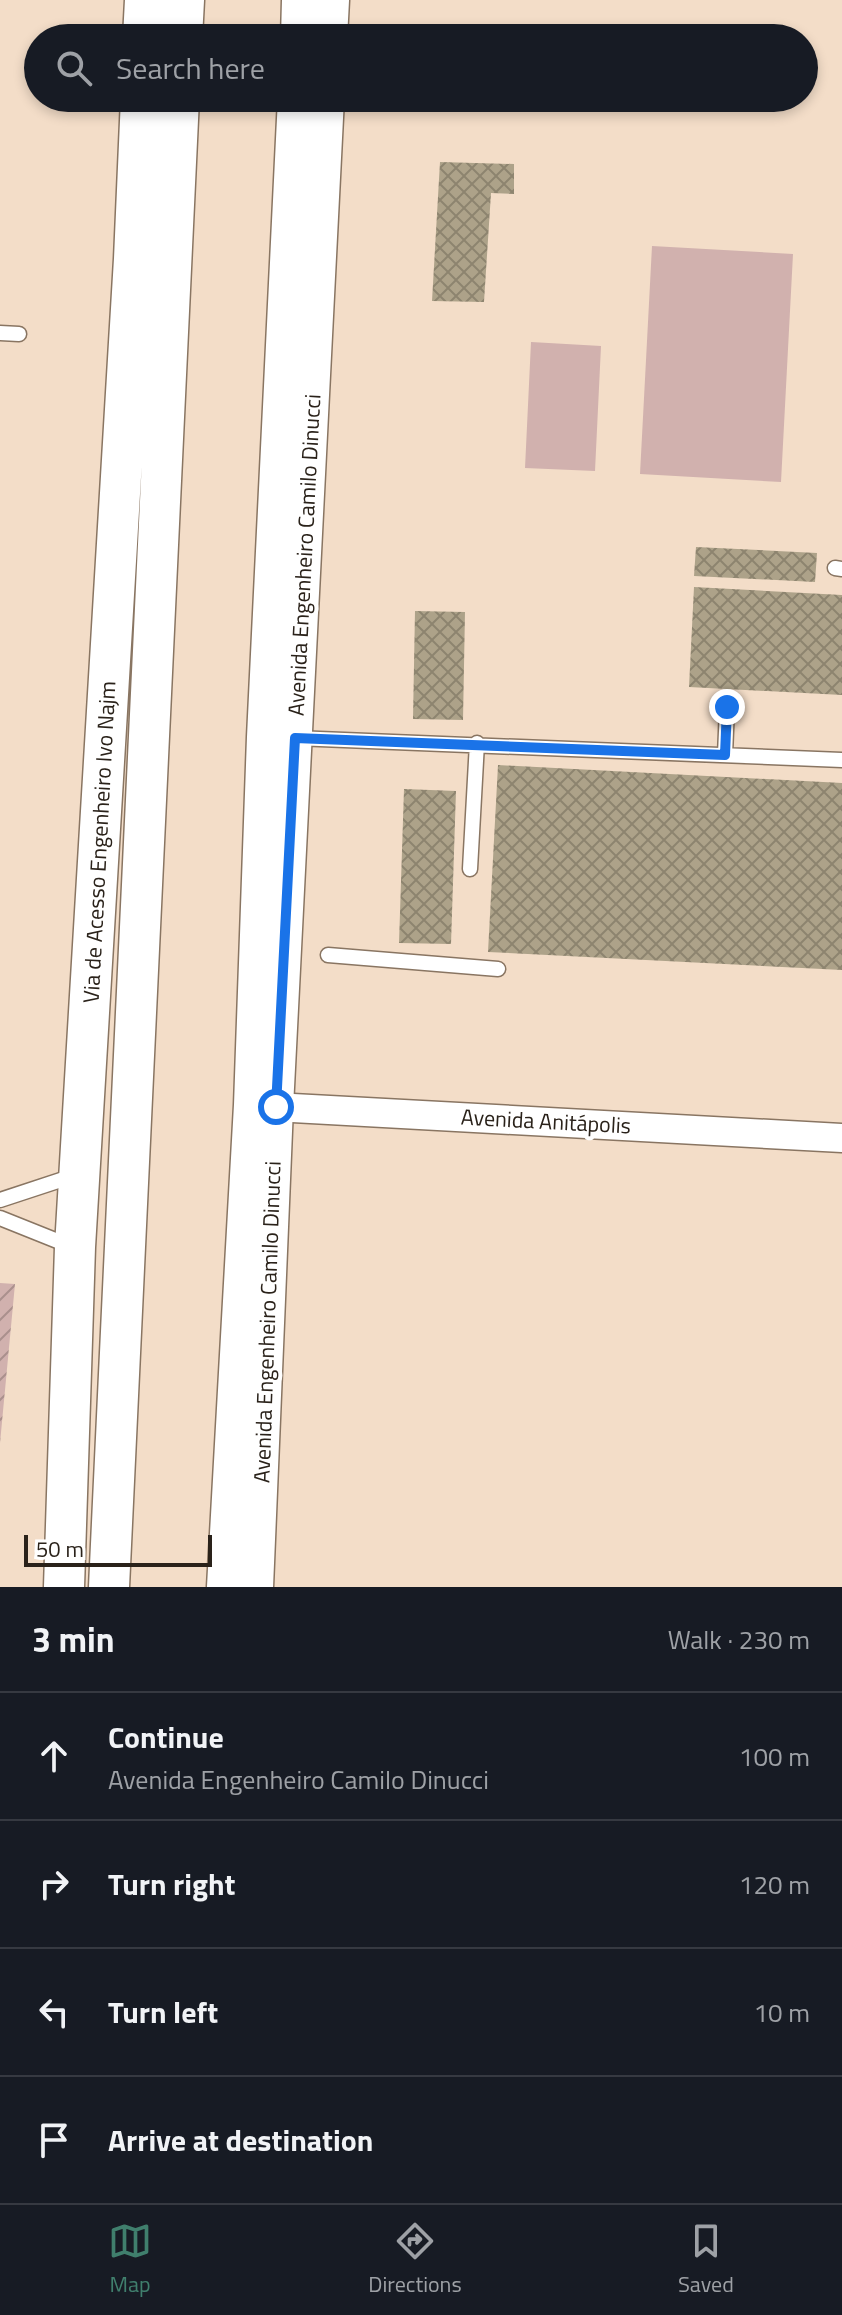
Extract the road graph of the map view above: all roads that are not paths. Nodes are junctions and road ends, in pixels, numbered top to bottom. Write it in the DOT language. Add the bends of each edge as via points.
graph roads {
  1 [pos="145,0"];
  2 [pos="184,0"];
  3 [pos="299,0"];
  4 [pos="332,0"];
  5 [pos="144,24"];
  6 [pos="183,24"];
  7 [pos="298,24"];
  8 [pos="331,24"];
  9 [pos="140,112"];
  10 [pos="178,112"];
  11 [pos="295,112"];
  12 [pos="326,112"];
  13 [pos="0,333"];
  14 [pos="19,334"];
  15 [pos="727,707"];
  16 [pos="279,737"];
  17 [pos="477,743"];
  18 [pos="725,755"];
  19 [pos="842,760"];
  20 [pos="470,869"];
  21 [pos="328,955"];
  22 [pos="498,969"];
  23 [pos="263,1106"];
  24 [pos="842,1138"];
  25 [pos="80,1174"];
  26 [pos="0,1200"];
  27 [pos="0,1218"];
  28 [pos="75,1247"];
  29 [pos="243,1532"];
  30 [pos="64,1587"];
  31 [pos="109,1587"];
  32 [pos="224,1587"];
  33 [pos="256,1587"];
  1 -- 5 [label="main road"];
  2 -- 6 [label="main road"];
  3 -- 7 [label="street"];
  4 -- 8 [label="street"];
  9 -- 25 [label="main road, Via de Acesso Engenheiro Ivo Najm"];
  10 -- 31 [label="main road, Via de Acesso Engenheiro Ivo Najm"];
  11 -- 16 [label="street, Avenida Engenheiro Camilo Dinucci"];
  12 -- 16 [label="street, Avenida Engenheiro Camilo Dinucci"];
  13 -- 14 [label="lane"];
  15 -- 18 [label="lane"];
  16 -- 17 [label="lane"];
  16 -- 23 [label="street, Avenida Engenheiro Camilo Dinucci"];
  17 -- 18 [label="lane"];
  17 -- 20 [label="lane"];
  18 -- 19 [label="lane"];
  21 -- 22 [label="lane"];
  23 -- 24 [label="street, Avenida Anitápolis"];
  23 -- 29 [label="street, Avenida Engenheiro Camilo Dinucci"];
  25 -- 26 [label="lane"];
  25 -- 28 [label="main road, Via de Acesso Engenheiro Ivo Najm"];
  27 -- 28 [label="lane"];
  28 -- 30 [label="main road, Via de Acesso Engenheiro Ivo Najm"];
  29 -- 32 [label="street, Avenida Engenheiro Camilo Dinucci"];
  29 -- 33 [label="street, Avenida Engenheiro Camilo Dinucci"];
}
